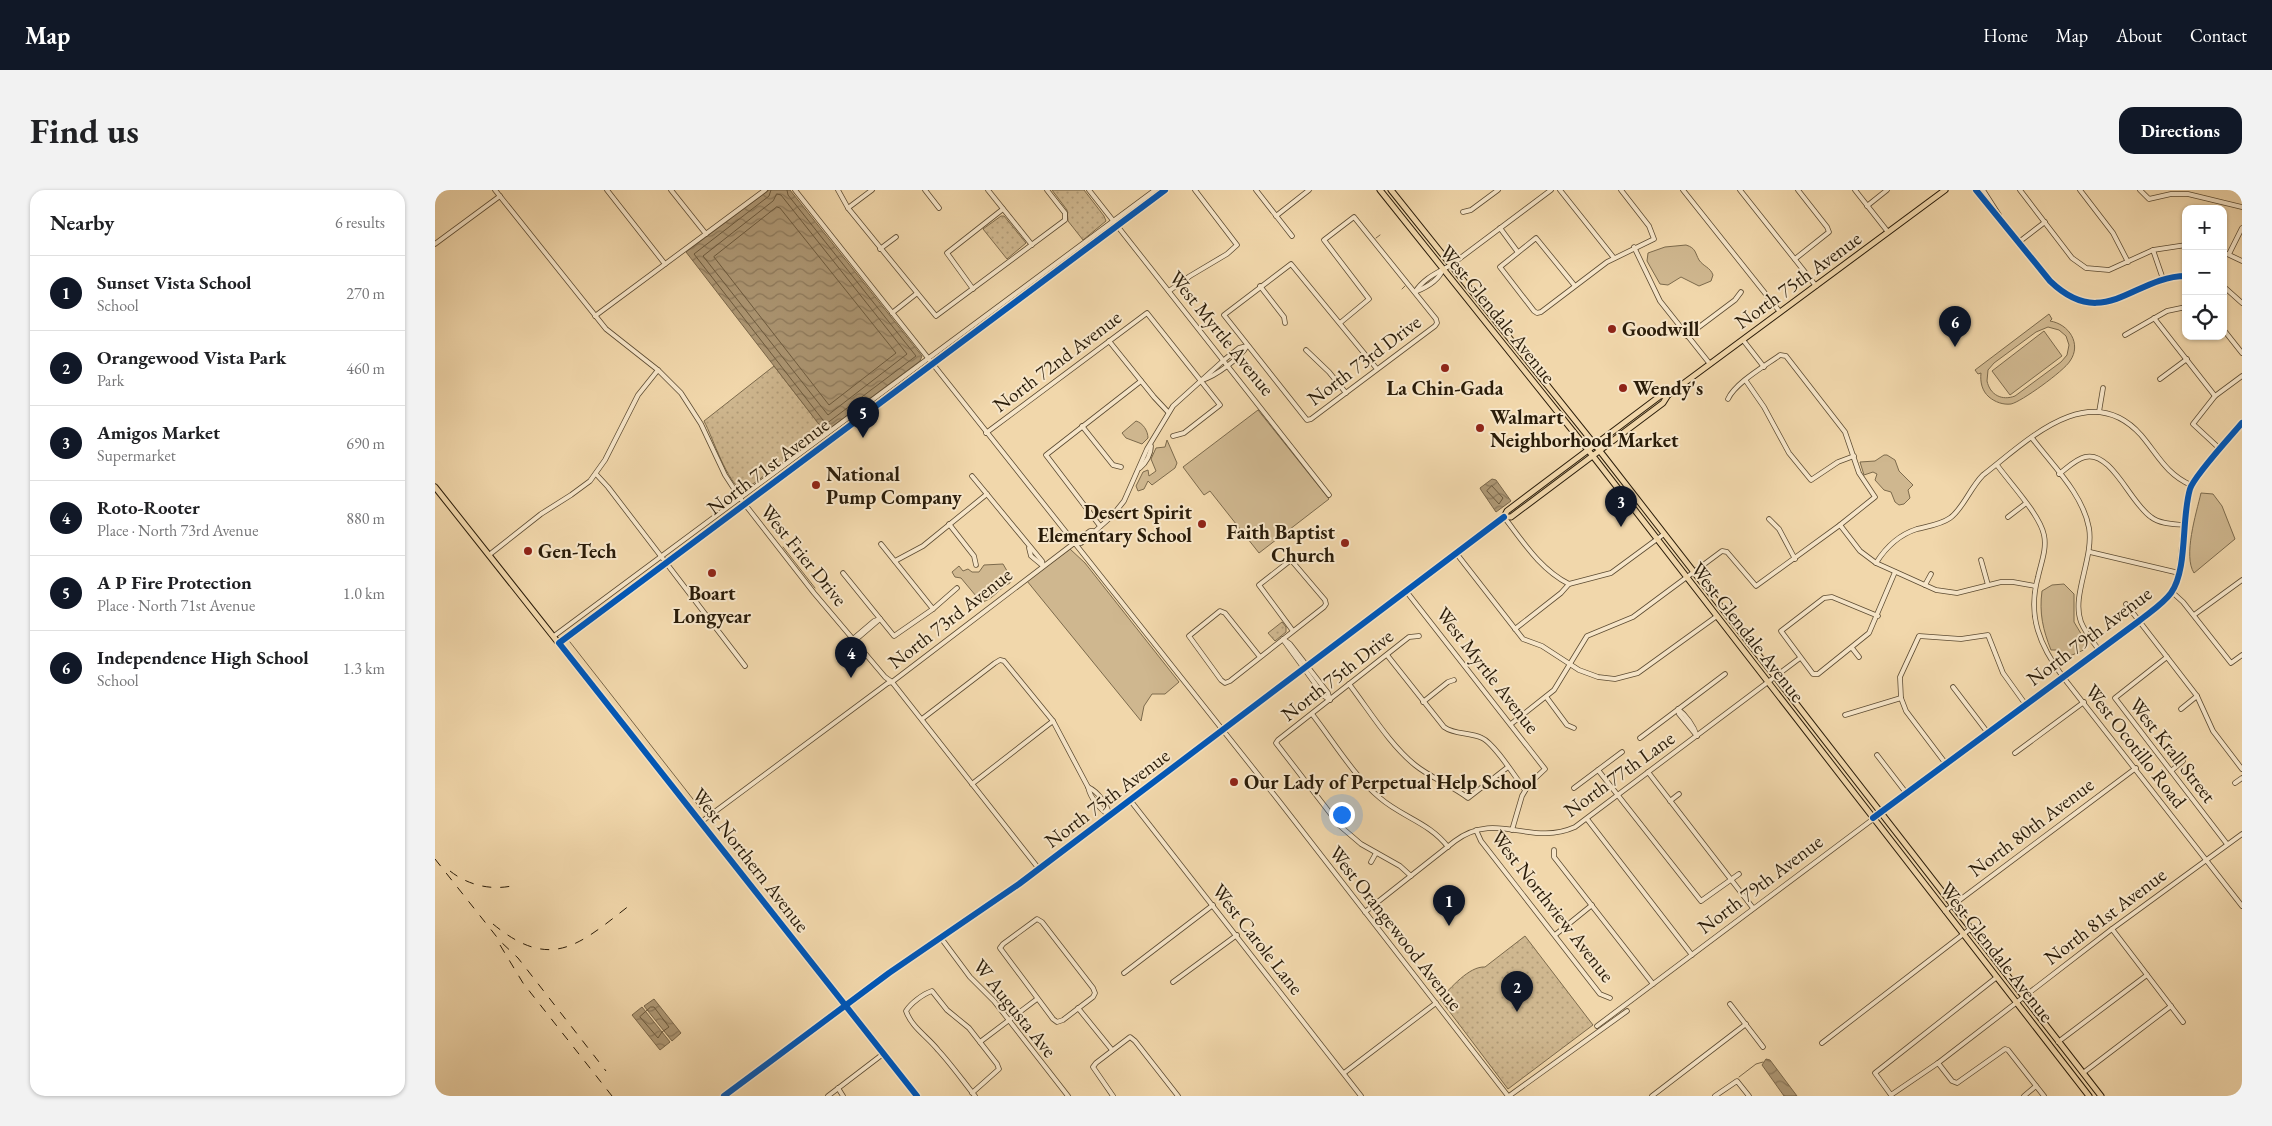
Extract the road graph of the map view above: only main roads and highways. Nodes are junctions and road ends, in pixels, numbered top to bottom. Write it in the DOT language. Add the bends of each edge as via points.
graph roads {
  1 [pos="1380,190"];
  2 [pos="1391,190"];
  3 [pos="1945,190"];
  4 [pos="1669,395"];
  5 [pos="1595,445"];
  6 [pos="1588,450"];
  7 [pos="1599,451"];
  8 [pos="1593,456"];
  9 [pos="435,487"];
  10 [pos="1504,517"];
  11 [pos="844,1005"];
  12 [pos="2089,1095"];
  13 [pos="724,1096"];
  14 [pos="917,1096"];
  15 [pos="2101,1096"];
  1 -- 6 [label="main road, West Glendale Avenue"];
  2 -- 5 [label="main road, West Glendale Avenue"];
  3 -- 4 [label="main road, North 75th Avenue"];
  4 -- 5 [label="main road, North 75th Avenue" via="1660,396"];
  4 -- 7 [label="main road, North 75th Avenue"];
  5 -- 6 [label="main road, North 75th Avenue"];
  5 -- 7 [label="main road, West Glendale Avenue"];
  6 -- 8 [label="main road, West Glendale Avenue"];
  6 -- 10 [label="main road, North 75th Avenue" via="1507,511"];
  7 -- 8 [label="main road, North 75th Avenue"];
  7 -- 15 [label="main road, West Glendale Avenue"];
  8 -- 10 [label="main road, North 75th Avenue" via="1511,517"];
  8 -- 12 [label="main road, West Glendale Avenue"];
  9 -- 11 [label="main road, West Northern Avenue"];
  10 -- 11 [label="main road, North 75th Avenue" via="1039,869"];
  11 -- 13 [label="main road, North 75th Avenue"];
  11 -- 14 [label="main road, West Northern Avenue"];
}
